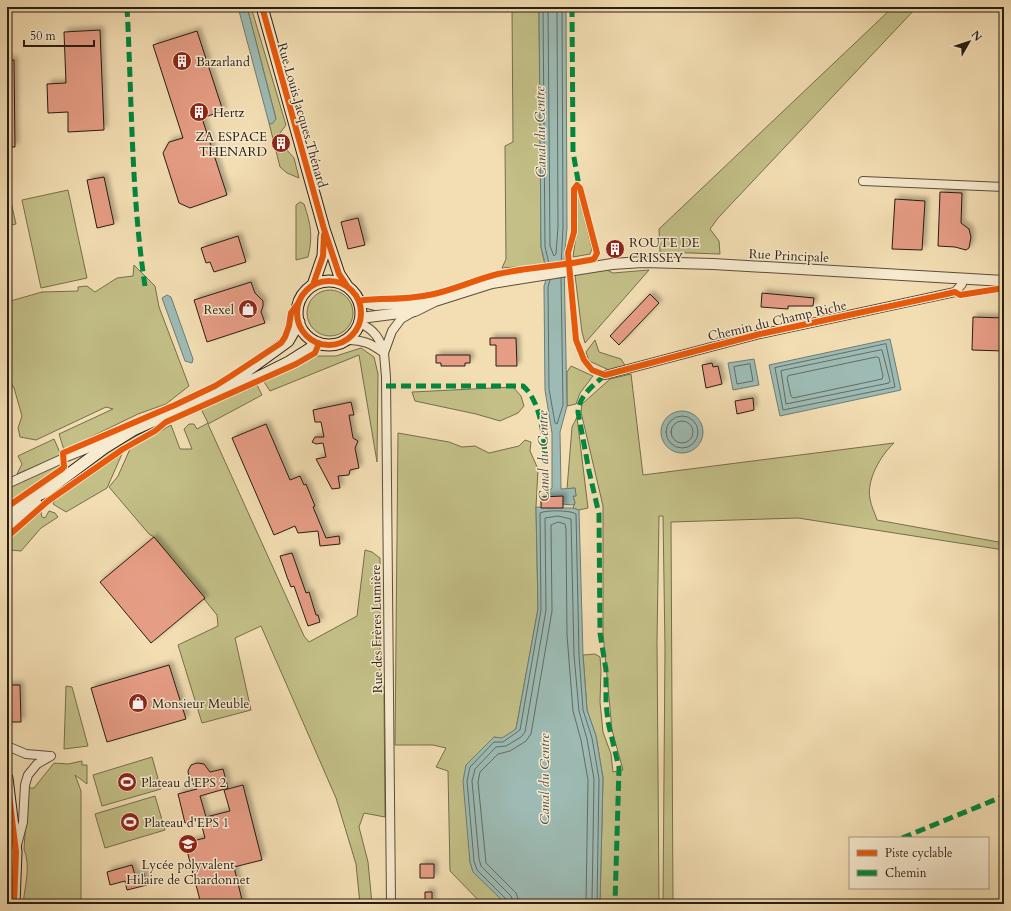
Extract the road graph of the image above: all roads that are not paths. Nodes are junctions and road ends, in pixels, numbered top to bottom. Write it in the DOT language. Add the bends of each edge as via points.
graph roads {
  1 [pos="262,7"];
  2 [pos="863,181"];
  3 [pos="1004,188"];
  4 [pos="324,229"];
  5 [pos="960,278"];
  6 [pos="1004,281"];
  7 [pos="314,285"];
  8 [pos="347,286"];
  9 [pos="359,301"];
  10 [pos="435,301"];
  11 [pos="415,311"];
  12 [pos="360,321"];
  13 [pos="299,322"];
  14 [pos="346,340"];
  15 [pos="319,343"];
  16 [pos="384,353"];
  17 [pos="605,375"];
  18 [pos="219,391"];
  19 [pos="121,437"];
  20 [pos="7,484"];
  21 [pos="45,492"];
  22 [pos="7,516"];
  23 [pos="7,527"];
  24 [pos="7,746"];
  25 [pos="7,778"];
  26 [pos="25,798"];
  27 [pos="9,801"];
  28 [pos="16,852"];
  29 [pos="14,904"];
  30 [pos="391,904"];
  1 -- 4 [label="main road, Rue Louis Jacques Thénard"];
  2 -- 3 [label="street"];
  4 -- 7 [label="main road, Rue Louis Jacques Thénard" via="323,256"];
  4 -- 8 [label="main road, Rue Louis Jacques Thénard" via="339,274"];
  5 -- 6 [label="street, Rue Principale"];
  5 -- 10 [label="street, Rue Principale" via="651,262 572,269 492,283"];
  5 -- 17 [label="street, Chemin du Champ Riche" via="962,284 955,292 760,334"];
  7 -- 8 [label="main road" via="330,281"];
  7 -- 13 [label="main road" via="302,295 299,302"];
  8 -- 9 [label="main road"];
  9 -- 10 [label="street" via="375,305"];
  9 -- 12 [label="main road"];
  10 -- 11 [label="street"];
  11 -- 12 [label="street"];
  11 -- 16 [label="street, Rue des Frères Lumière" via="401,320 392,331"];
  12 -- 14 [label="main road" via="356,330"];
  12 -- 16 [label="street, Rue des Frères Lumière" via="378,337"];
  13 -- 15 [label="main road" via="306,335"];
  13 -- 18 [label="main road" via="288,341"];
  14 -- 15 [label="main road" via="333,344"];
  14 -- 16 [label="street" via="368,342"];
  15 -- 18 [label="main road" via="289,362 246,383"];
  16 -- 30 [label="street, Rue des Frères Lumière"];
  18 -- 19 [label="main road" via="150,421"];
  19 -- 20 [label="street" via="83,450"];
  19 -- 21 [label="main road"];
  21 -- 22 [label="main road"];
  21 -- 23 [label="main road"];
  24 -- 26 [label="street" via="26,754 51,756 37,764 30,772 25,785"];
  25 -- 27 [label="main road"];
  26 -- 27 [label="street"];
  26 -- 28 [label="street"];
  27 -- 28 [label="main road"];
  28 -- 29 [label="main road"];
}
